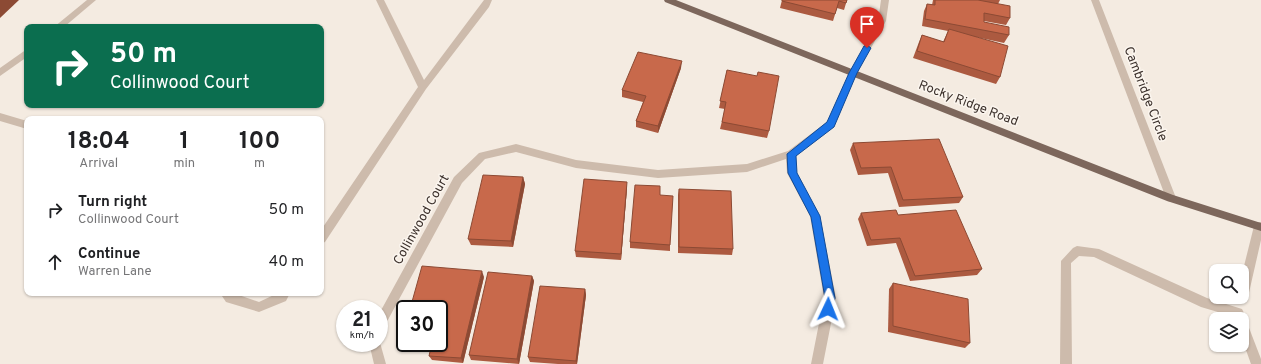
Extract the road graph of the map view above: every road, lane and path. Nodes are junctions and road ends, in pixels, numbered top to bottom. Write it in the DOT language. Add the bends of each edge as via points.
graph roads {
  1 [pos="92,0"];
  2 [pos="380,0"];
  3 [pos="488,0"];
  4 [pos="668,0"];
  5 [pos="886,0"];
  6 [pos="1096,0"];
  7 [pos="62,24"];
  8 [pos="24,54"];
  9 [pos="853,73"];
  10 [pos="0,74"];
  11 [pos="423,87"];
  12 [pos="0,117"];
  13 [pos="24,125"];
  14 [pos="792,154"];
  15 [pos="1171,198"];
  16 [pos="325,225"];
  17 [pos="1260,227"];
  18 [pos="1249,270"];
  19 [pos="228,296"];
  20 [pos="282,296"];
  21 [pos="388,308"];
  22 [pos="1225,312"];
  23 [pos="1249,343"];
  24 [pos="377,352"];
  25 [pos="380,364"];
  26 [pos="817,364"];
  27 [pos="1066,364"];
  28 [pos="1257,364"];
  1 -- 7 [label="street"];
  2 -- 11 [label="street"];
  3 -- 11 [label="street"];
  4 -- 9 [label="main road, Rocky Ridge Road"];
  5 -- 9 [label="street, Collinwood Court" via="882,21"];
  6 -- 15 [label="street, Cambridge Circle"];
  8 -- 10 [label="street"];
  9 -- 14 [label="street, Collinwood Court" via="831,124"];
  9 -- 15 [label="main road, Rocky Ridge Road"];
  11 -- 16 [label="street"];
  12 -- 13 [label="street"];
  14 -- 21 [label="street, Collinwood Court" via="747,168 658,174 576,164 516,148 482,156 458,180"];
  14 -- 26 [label="street" via="792,173 815,216 830,298"];
  15 -- 17 [label="main road, Rocky Ridge Road"];
  17 -- 18 [label="street"];
  19 -- 20 [label="street" via="259,307"];
  22 -- 27 [label="street" via="1095,252 1077,251 1066,261"];
  23 -- 28 [label="street"];
  24 -- 25 [label="street"];
}
